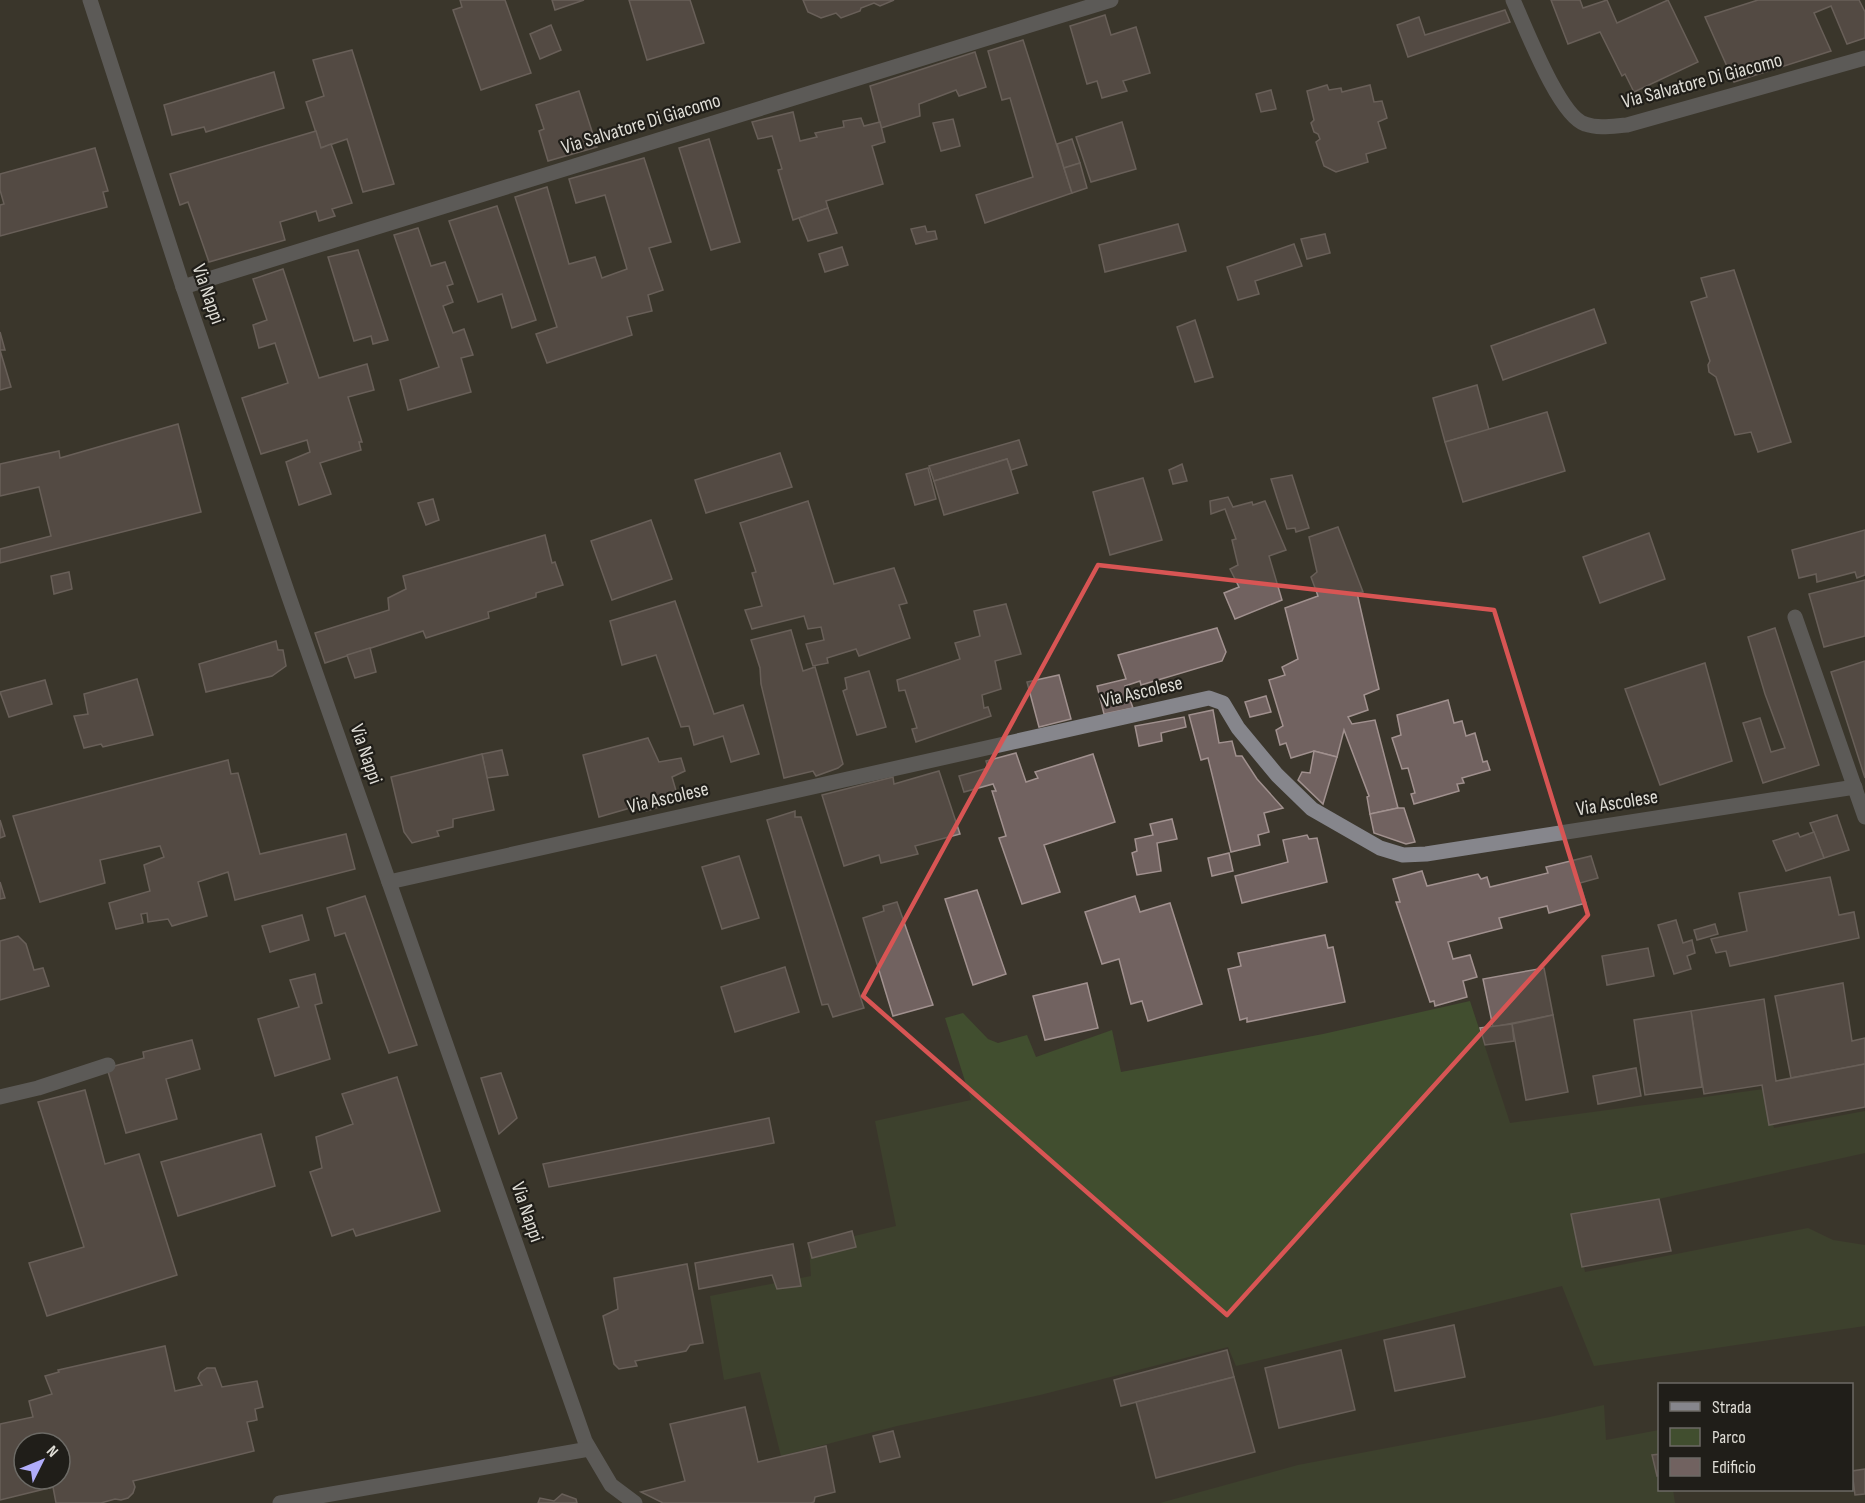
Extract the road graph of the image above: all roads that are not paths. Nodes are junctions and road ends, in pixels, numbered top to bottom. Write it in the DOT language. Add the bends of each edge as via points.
graph roads {
  1 [pos="90,0"];
  2 [pos="1111,0"];
  3 [pos="1513,0"];
  4 [pos="1865,58"];
  5 [pos="183,287"];
  6 [pos="1795,616"];
  7 [pos="1855,787"];
  8 [pos="1865,817"];
  9 [pos="389,882"];
  10 [pos="108,1065"];
  11 [pos="0,1097"];
  12 [pos="589,1449"];
  13 [pos="280,1503"];
  14 [pos="635,1503"];
  1 -- 5 [label="street, Via Nappi"];
  2 -- 5 [label="street, Via Salvatore Di Giacomo"];
  3 -- 4 [label="street, Via Salvatore Di Giacomo" via="1557,95 1583,124 1600,127 1627,125"];
  5 -- 9 [label="street, Via Nappi"];
  6 -- 7 [label="street"];
  7 -- 8 [label="street"];
  7 -- 9 [label="street, Via Ascolese" via="1403,855 1380,848 1312,809 1277,775 1223,703 1209,698"];
  9 -- 12 [label="street, Via Nappi"];
  10 -- 11 [label="street"];
  12 -- 13 [label="street"];
  12 -- 14 [label="street, Via Nappi" via="611,1485"];
}
